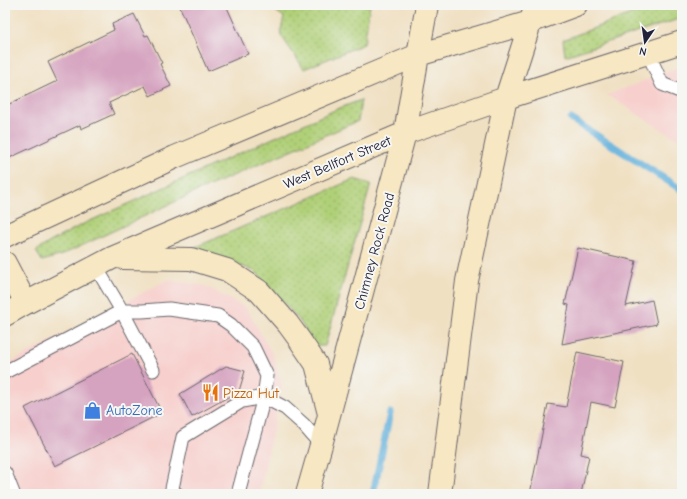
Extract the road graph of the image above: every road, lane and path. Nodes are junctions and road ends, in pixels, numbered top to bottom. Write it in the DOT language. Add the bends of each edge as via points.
graph roads {
  1 [pos="428,5"];
  2 [pos="576,5"];
  3 [pos="533,13"];
  4 [pos="682,42"];
  5 [pos="648,53"];
  6 [pos="418,56"];
  7 [pos="682,92"];
  8 [pos="506,98"];
  9 [pos="405,133"];
  10 [pos="5,236"];
  11 [pos="105,262"];
  12 [pos="5,263"];
  13 [pos="26,302"];
  14 [pos="122,310"];
  15 [pos="5,315"];
  16 [pos="153,370"];
  17 [pos="5,372"];
  18 [pos="264,397"];
  19 [pos="330,415"];
  20 [pos="321,445"];
  21 [pos="5,474"];
  22 [pos="12,494"];
  23 [pos="177,494"];
  24 [pos="238,494"];
  25 [pos="307,494"];
  26 [pos="440,494"];
  1 -- 6 [label="main road, Chimney Rock Road"];
  2 -- 3 [label="main road"];
  3 -- 6 [label="main road"];
  3 -- 8 [label="main road"];
  4 -- 5 [label="main road, West Bellfort Street"];
  5 -- 7 [label="lane" via="662,84"];
  5 -- 8 [label="main road, West Bellfort Street"];
  6 -- 9 [label="main road, Chimney Rock Road"];
  6 -- 10 [label="main road" via="175,157"];
  8 -- 9 [label="main road, West Bellfort Street"];
  8 -- 26 [label="main road" via="467,280"];
  9 -- 11 [label="main road, West Bellfort Street"];
  9 -- 19 [label="main road, Chimney Rock Road"];
  11 -- 13 [label="main road, West Bellfort Street"];
  11 -- 14 [label="lane"];
  11 -- 19 [label="main road" via="191,259 228,270 259,291 288,324 316,364"];
  12 -- 13 [label="main road"];
  13 -- 15 [label="main road, West Bellfort Street"];
  14 -- 16 [label="lane"];
  14 -- 17 [label="lane"];
  14 -- 18 [label="lane" via="169,309 218,316 253,347 267,376"];
  18 -- 20 [label="lane" via="284,408"];
  18 -- 23 [label="lane" via="242,401 183,436 171,493"];
  18 -- 24 [label="lane"];
  19 -- 20 [label="main road, Chimney Rock Road"];
  20 -- 25 [label="main road, Chimney Rock Road"];
  21 -- 22 [label="lane" via="14,493"];
}
